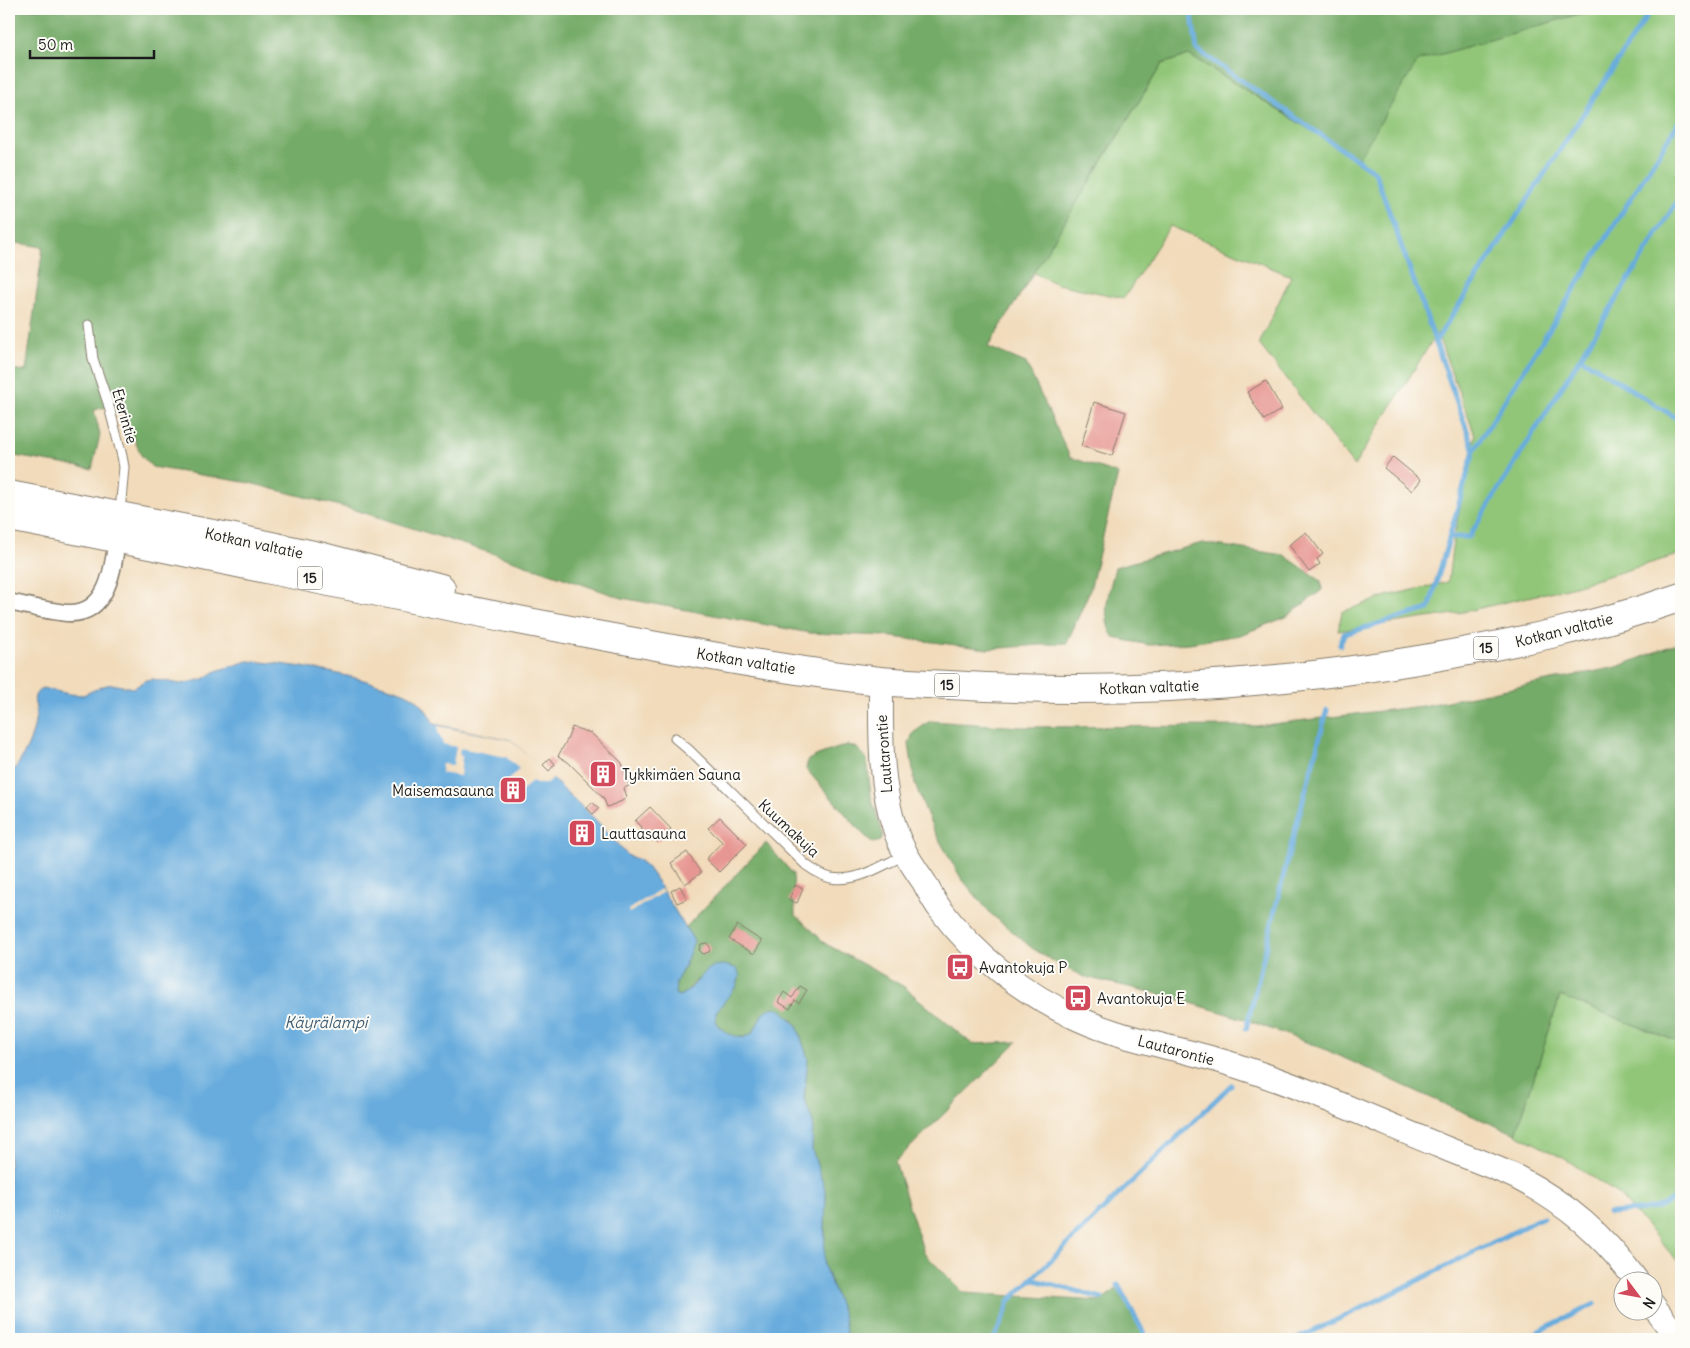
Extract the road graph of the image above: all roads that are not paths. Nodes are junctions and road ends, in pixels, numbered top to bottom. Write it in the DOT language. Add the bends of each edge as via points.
graph roads {
  1 [pos="89,326"];
  2 [pos="9,495"];
  3 [pos="9,516"];
  4 [pos="119,527"];
  5 [pos="1681,597"];
  6 [pos="9,602"];
  7 [pos="881,681"];
  8 [pos="675,738"];
  9 [pos="906,855"];
  10 [pos="1628,1270"];
  11 [pos="1662,1317"];
  12 [pos="1678,1339"];
  1 -- 4 [label="lane, Eterintie" via="93,359 124,467"];
  2 -- 4 [label="highway, Kotkan valtatie / 15"];
  3 -- 4 [label="highway, Kotkan valtatie / 15"];
  4 -- 6 [label="street" via="111,576 94,606 67,613"];
  4 -- 7 [label="highway, Kotkan valtatie / 15" via="450,608 776,666"];
  5 -- 7 [label="highway, Kotkan valtatie / 15" via="1594,624 1530,639 1372,668 1286,679 1159,688 1086,689 986,688"];
  7 -- 9 [label="street, Lautarontie" via="882,768 888,804"];
  8 -- 9 [label="lane, Kuumakuja" via="806,866 816,872 829,878 855,877"];
  9 -- 10 [label="street, Lautarontie" via="938,908 957,930 1000,970 1050,1005 1106,1030 1238,1066 1515,1177 1554,1199 1596,1232"];
  11 -- 12 [label="street"];
}
